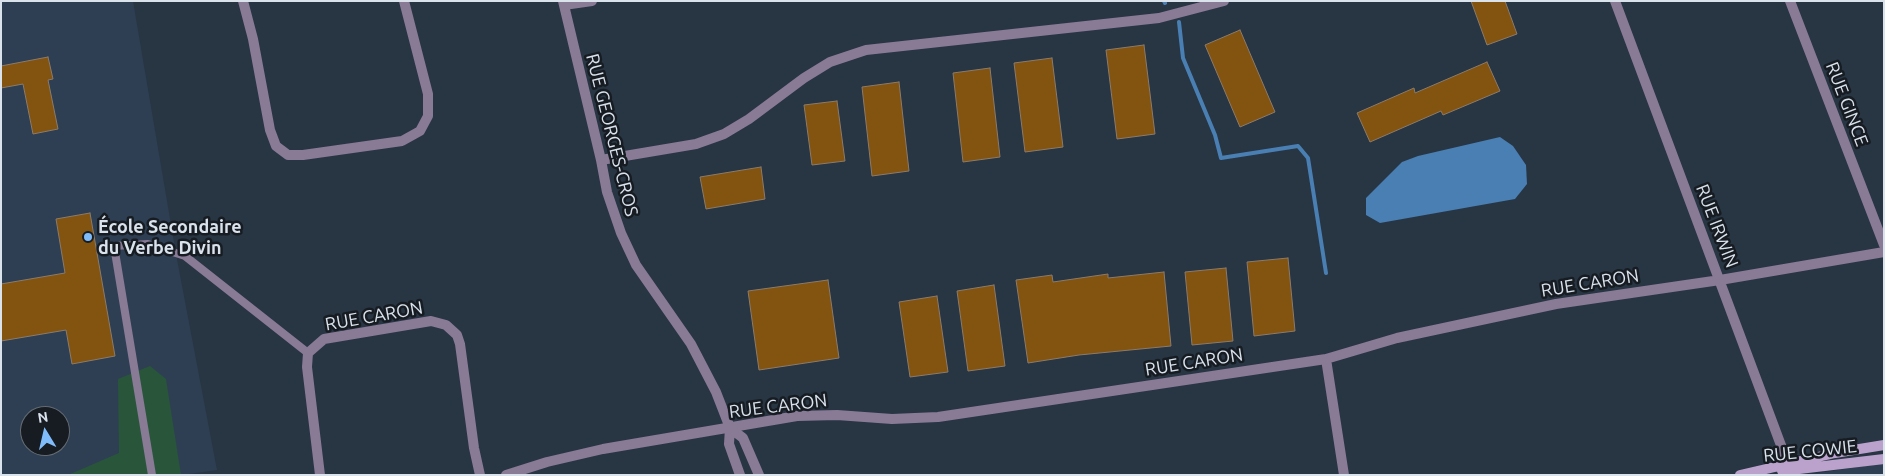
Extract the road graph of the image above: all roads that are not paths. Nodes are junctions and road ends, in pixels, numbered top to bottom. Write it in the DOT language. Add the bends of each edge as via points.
graph roads {
  1 [pos="243,1"];
  2 [pos="404,1"];
  3 [pos="592,1"];
  4 [pos="1224,1"];
  5 [pos="1615,1"];
  6 [pos="1790,1"];
  7 [pos="563,3"];
  8 [pos="602,160"];
  9 [pos="1884,245"];
  10 [pos="1884,252"];
  11 [pos="1720,280"];
  12 [pos="308,353"];
  13 [pos="1326,358"];
  14 [pos="730,428"];
  15 [pos="1884,445"];
  16 [pos="1884,459"];
  17 [pos="1788,464"];
  18 [pos="152,475"];
  19 [pos="320,475"];
  20 [pos="480,475"];
  21 [pos="506,475"];
  22 [pos="740,475"];
  23 [pos="759,475"];
  24 [pos="1344,475"];
  25 [pos="1739,475"];
  1 -- 2 [label="street" via="270,130 276,146 288,155 402,141 420,132 428,116 428,94"];
  3 -- 7 [label="street"];
  4 -- 8 [label="street" via="1159,18 866,50 830,62 724,134 696,144"];
  5 -- 11 [label="street, RUE IRWIN"];
  6 -- 9 [label="street, RUE GINCE"];
  7 -- 8 [label="street, RUE GEORGES-CROS"];
  8 -- 14 [label="street, RUE GEORGES-CROS" via="621,233 636,265 691,344"];
  10 -- 11 [label="street, RUE CARON"];
  11 -- 13 [label="street, RUE CARON" via="1556,304 1397,338"];
  11 -- 17 [label="street, RUE IRWIN"];
  12 -- 18 [label="lane" via="185,256 148,244 114,246"];
  12 -- 19 [label="street, RUE CARON"];
  12 -- 20 [label="street, RUE CARON" via="324,339 431,321 446,325 460,344"];
  13 -- 14 [label="street, RUE CARON" via="938,417 797,416"];
  13 -- 24 [label="street"];
  14 -- 21 [label="street, RUE CARON" via="603,449"];
  14 -- 22 [label="street, RUE GEORGES-CROS" via="729,444"];
  14 -- 23 [label="street, RUE GEORGES-CROS" via="743,438"];
  15 -- 17 [label="main road, RUE COWIE"];
  16 -- 25 [label="main road, RUE COWIE"];
  17 -- 25 [label="main road, RUE COWIE"];
}
